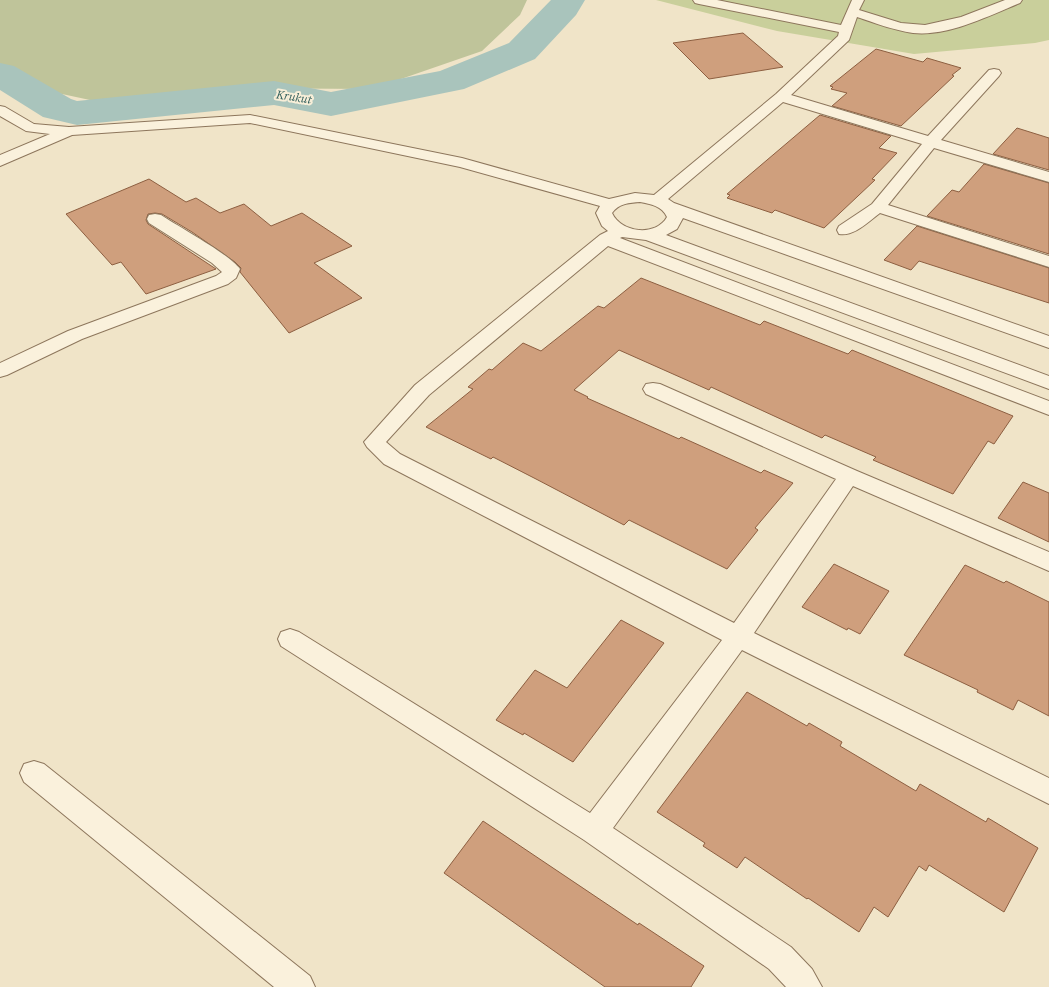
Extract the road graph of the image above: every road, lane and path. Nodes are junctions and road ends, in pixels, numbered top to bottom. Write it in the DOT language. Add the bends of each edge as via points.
graph roads {
  1 [pos="699,0"];
  2 [pos="1016,0"];
  3 [pos="855,6"];
  4 [pos="846,30"];
  5 [pos="994,73"];
  6 [pos="781,97"];
  7 [pos="0,110"];
  8 [pos="69,131"];
  9 [pos="931,142"];
  10 [pos="0,161"];
  11 [pos="1049,177"];
  12 [pos="610,204"];
  13 [pos="663,204"];
  14 [pos="878,207"];
  15 [pos="154,219"];
  16 [pos="845,230"];
  17 [pos="613,235"];
  18 [pos="649,235"];
  19 [pos="1049,262"];
  20 [pos="1049,342"];
  21 [pos="0,371"];
  22 [pos="1049,383"];
  23 [pos="653,389"];
  24 [pos="1049,408"];
  25 [pos="849,476"];
  26 [pos="1049,562"];
  27 [pos="738,637"];
  28 [pos="290,639"];
  29 [pos="34,773"];
  30 [pos="1049,792"];
  31 [pos="594,831"];
  32 [pos="299,987"];
  33 [pos="806,987"];
  1 -- 4 [label="street"];
  2 -- 3 [label="street" via="978,16 934,29 914,30"];
  3 -- 4 [label="street"];
  4 -- 6 [label="street" via="844,37"];
  5 -- 9 [label="street"];
  6 -- 9 [label="street"];
  6 -- 13 [label="street"];
  7 -- 8 [label="street" via="31,128"];
  8 -- 10 [label="street"];
  8 -- 12 [label="street" via="250,119 462,163"];
  9 -- 11 [label="street"];
  9 -- 14 [label="street"];
  12 -- 13 [label="street" via="631,198"];
  12 -- 17 [label="street" via="604,213 613,227"];
  13 -- 18 [label="street" via="675,217 671,226"];
  13 -- 20 [label="street"];
  14 -- 16 [label="street"];
  14 -- 19 [label="street"];
  15 -- 21 [label="street" via="218,259 230,269 230,274 222,280 75,335"];
  17 -- 18 [label="street"];
  17 -- 24 [label="street"];
  17 -- 27 [label="street" via="422,390 374,442 392,459"];
  18 -- 22 [label="street"];
  23 -- 25 [label="street"];
  25 -- 26 [label="street"];
  25 -- 27 [label="street"];
  27 -- 30 [label="street"];
  27 -- 31 [label="street"];
  28 -- 31 [label="street"];
  29 -- 32 [label="street"];
  31 -- 33 [label="street" via="780,958"];
}
